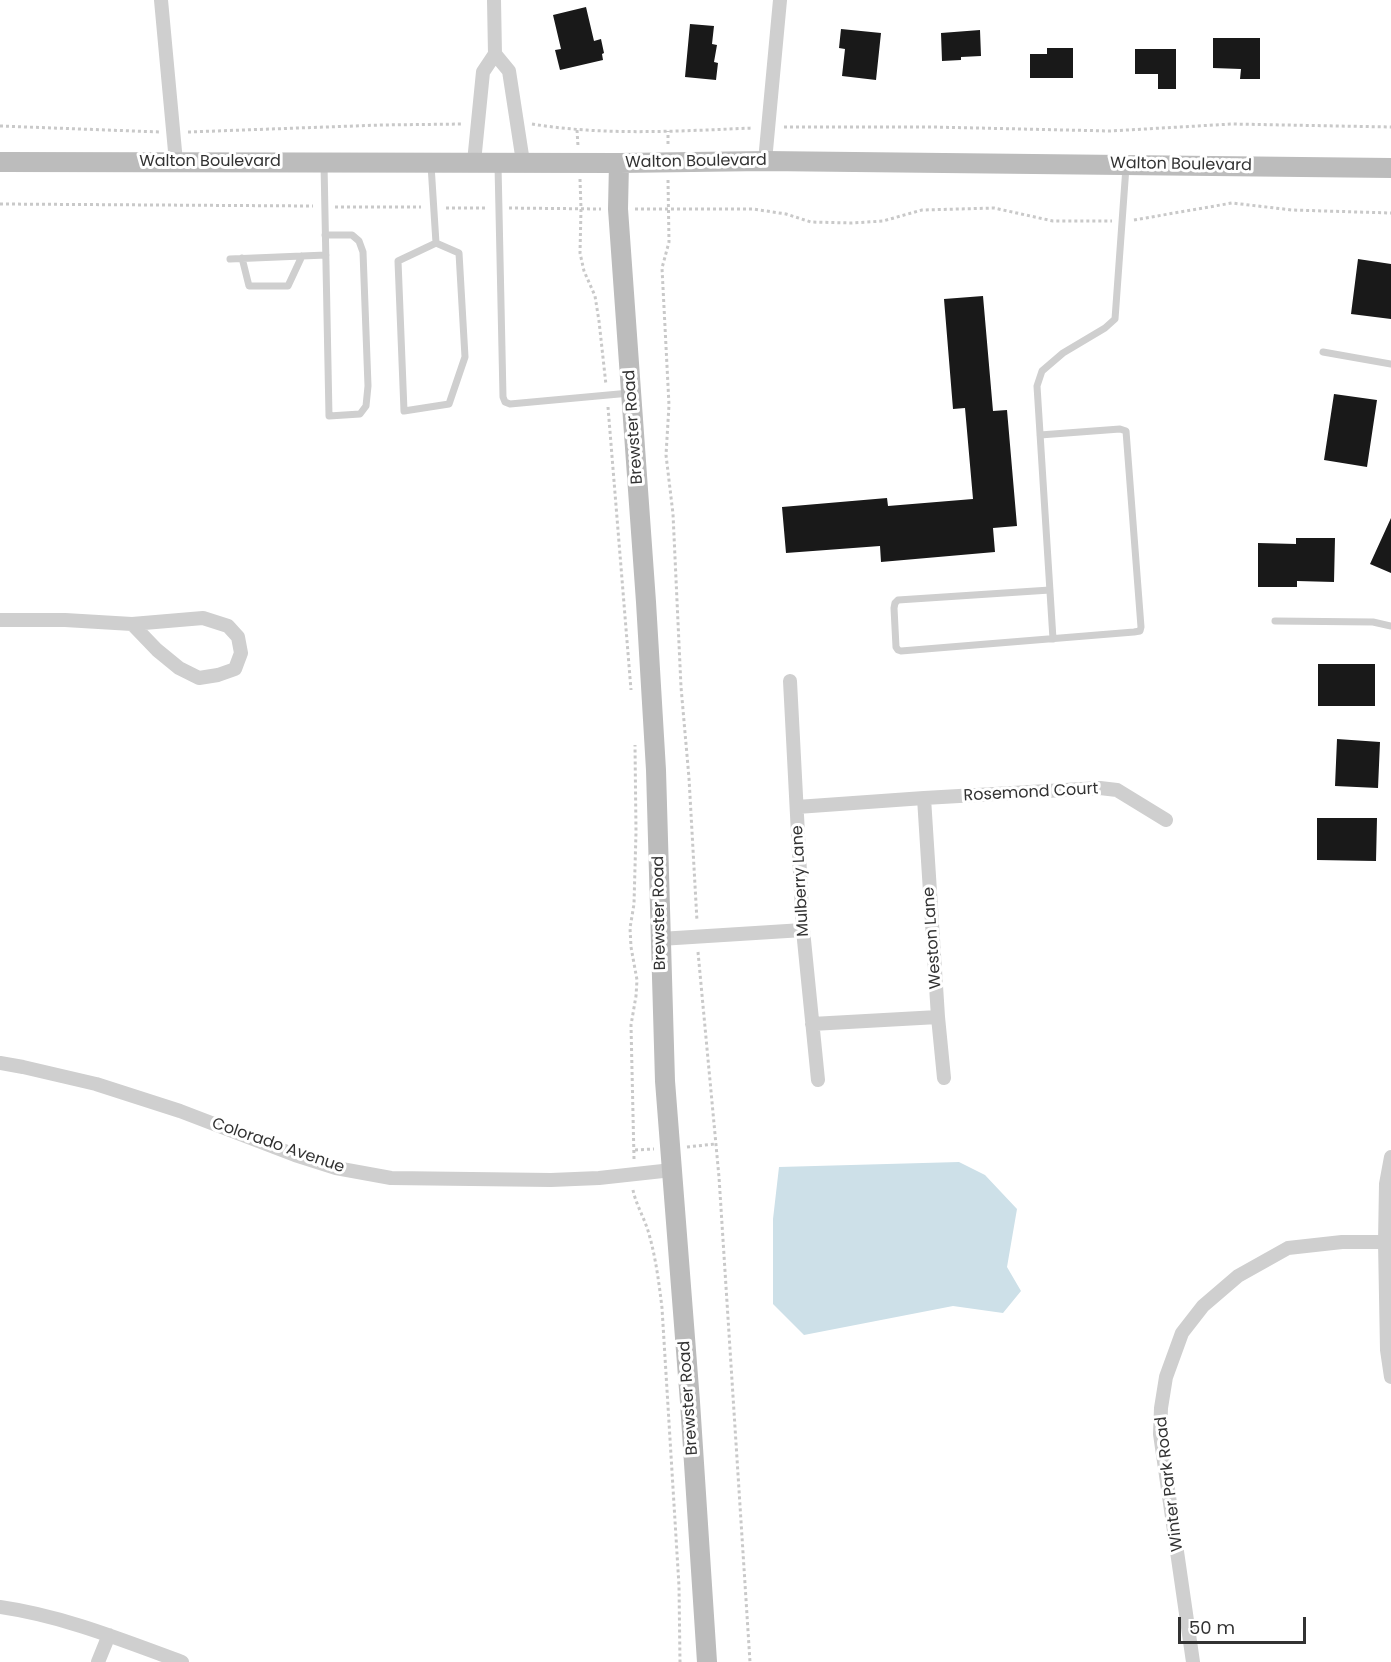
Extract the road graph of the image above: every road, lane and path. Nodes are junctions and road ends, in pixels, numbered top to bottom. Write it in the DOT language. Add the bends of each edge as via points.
graph roads {
  1 [pos="161,0"];
  2 [pos="494,0"];
  3 [pos="780,0"];
  4 [pos="495,54"];
  5 [pos="517,121"];
  6 [pos="478,124"];
  7 [pos="0,126"];
  8 [pos="768,127"];
  9 [pos="1391,127"];
  10 [pos="173,132"];
  11 [pos="765,161"];
  12 [pos="0,162"];
  13 [pos="176,162"];
  14 [pos="324,162"];
  15 [pos="431,162"];
  16 [pos="474,162"];
  17 [pos="498,162"];
  18 [pos="523,162"];
  19 [pos="619,163"];
  20 [pos="1126,164"];
  21 [pos="1391,168"];
  22 [pos="0,204"];
  23 [pos="324,207"];
  24 [pos="434,207"];
  25 [pos="498,208"];
  26 [pos="581,209"];
  27 [pos="618,209"];
  28 [pos="1391,213"];
  29 [pos="1122,221"];
  30 [pos="325,235"];
  31 [pos="436,243"];
  32 [pos="326,255"];
  33 [pos="302,256"];
  34 [pos="242,258"];
  35 [pos="230,259"];
  36 [pos="1323,352"];
  37 [pos="1391,364"];
  38 [pos="632,393"];
  39 [pos="607,395"];
  40 [pos="1040,435"];
  41 [pos="1050,590"];
  42 [pos="0,620"];
  43 [pos="1275,621"];
  44 [pos="132,624"];
  45 [pos="1391,626"];
  46 [pos="1053,639"];
  47 [pos="790,681"];
  48 [pos="632,699"];
  49 [pos="635,742"];
  50 [pos="924,798"];
  51 [pos="797,807"];
  52 [pos="1166,820"];
  53 [pos="803,930"];
  54 [pos="660,939"];
  55 [pos="938,1017"];
  56 [pos="812,1024"];
  57 [pos="0,1063"];
  58 [pos="944,1078"];
  59 [pos="818,1080"];
  60 [pos="1391,1157"];
  61 [pos="672,1170"];
  62 [pos="633,1174"];
  63 [pos="1388,1242"];
  64 [pos="1391,1377"];
  65 [pos="0,1607"];
  66 [pos="110,1635"];
  67 [pos="99,1662"];
  68 [pos="182,1662"];
  69 [pos="680,1662"];
  70 [pos="707,1662"];
  71 [pos="1193,1662"];
  1 -- 10 [label="street"];
  2 -- 4 [label="street"];
  3 -- 8 [label="street"];
  4 -- 5 [label="street" via="509,71"];
  4 -- 6 [label="street" via="483,72"];
  5 -- 8 [label="path" via="562,129 641,132"];
  5 -- 18 [label="street"];
  6 -- 10 [label="path"];
  6 -- 16 [label="street"];
  7 -- 10 [label="path"];
  8 -- 9 [label="path" via="1110,131 1232,124"];
  8 -- 11 [label="street"];
  10 -- 13 [label="street"];
  11 -- 19 [label="street, Walton Boulevard"];
  11 -- 20 [label="street, Walton Boulevard"];
  12 -- 13 [label="street, Walton Boulevard"];
  13 -- 14 [label="street, Walton Boulevard"];
  14 -- 15 [label="street, Walton Boulevard"];
  14 -- 23 [label="lane"];
  15 -- 16 [label="street, Walton Boulevard"];
  15 -- 24 [label="lane"];
  16 -- 17 [label="street, Walton Boulevard"];
  17 -- 18 [label="street, Walton Boulevard"];
  17 -- 25 [label="lane"];
  18 -- 19 [label="street, Walton Boulevard"];
  19 -- 27 [label="street, Brewster Road"];
  20 -- 21 [label="street, Walton Boulevard"];
  20 -- 29 [label="lane"];
  22 -- 23 [label="path"];
  23 -- 24 [label="path"];
  23 -- 30 [label="lane"];
  24 -- 25 [label="path"];
  24 -- 31 [label="lane"];
  25 -- 26 [label="path"];
  25 -- 39 [label="lane" via="505,402"];
  26 -- 27 [label="path"];
  26 -- 39 [label="path" via="580,254 600,321"];
  27 -- 29 [label="path" via="753,209 811,222 852,223 884,221 922,210 994,208 1053,221"];
  27 -- 38 [label="street, Brewster Road"];
  28 -- 29 [label="path" via="1292,210 1232,203"];
  29 -- 40 [label="lane" via="1115,320 1042,371 1037,386"];
  30 -- 32 [label="lane"];
  30 -- 32 [label="lane" via="352,235 363,252 368,386 366,406 360,414 329,416"];
  31 -- 31 [label="lane" via="398,261 404,411 449,404 465,357 459,254"];
  32 -- 33 [label="lane"];
  33 -- 34 [label="lane"];
  33 -- 34 [label="lane" via="288,286 249,286"];
  34 -- 35 [label="lane"];
  36 -- 37 [label="lane"];
  38 -- 39 [label="lane"];
  38 -- 54 [label="street, Brewster Road" via="655,758"];
  39 -- 48 [label="path"];
  40 -- 41 [label="lane"];
  40 -- 46 [label="lane" via="1126,431 1141,627 1134,633"];
  41 -- 46 [label="lane"];
  41 -- 46 [label="lane" via="898,600 894,608 896,647 901,651"];
  42 -- 44 [label="street"];
  43 -- 45 [label="lane" via="1373,622"];
  44 -- 44 [label="street" via="179,668 199,678 235,669 241,654 238,637 228,626 203,618"];
  47 -- 51 [label="street, Mulberry Lane"];
  49 -- 62 [label="path" via="636,832 630,928 637,980 631,1024"];
  50 -- 51 [label="street, Rosemond Court"];
  50 -- 52 [label="street, Rosemond Court" via="1100,788 1118,790"];
  50 -- 55 [label="street, Weston Lane"];
  51 -- 53 [label="street, Mulberry Lane"];
  53 -- 54 [label="street"];
  53 -- 56 [label="street, Mulberry Lane"];
  54 -- 61 [label="street, Brewster Road"];
  55 -- 56 [label="street"];
  55 -- 58 [label="street, Weston Lane"];
  56 -- 59 [label="street, Mulberry Lane"];
  57 -- 62 [label="street, Colorado Avenue" via="96,1084 295,1155 336,1168 391,1178 551,1179"];
  60 -- 63 [label="street" via="1386,1184"];
  61 -- 62 [label="street, Colorado Avenue"];
  61 -- 70 [label="street, Brewster Road"];
  62 -- 69 [label="path" via="633,1191 649,1234 662,1308 680,1586"];
  63 -- 64 [label="street" via="1387,1350"];
  63 -- 71 [label="street, Winter Park Road" via="1288,1248 1238,1276 1203,1306 1182,1333 1166,1377 1161,1434"];
  65 -- 66 [label="street"];
  66 -- 67 [label="street"];
  66 -- 68 [label="street"];
}
